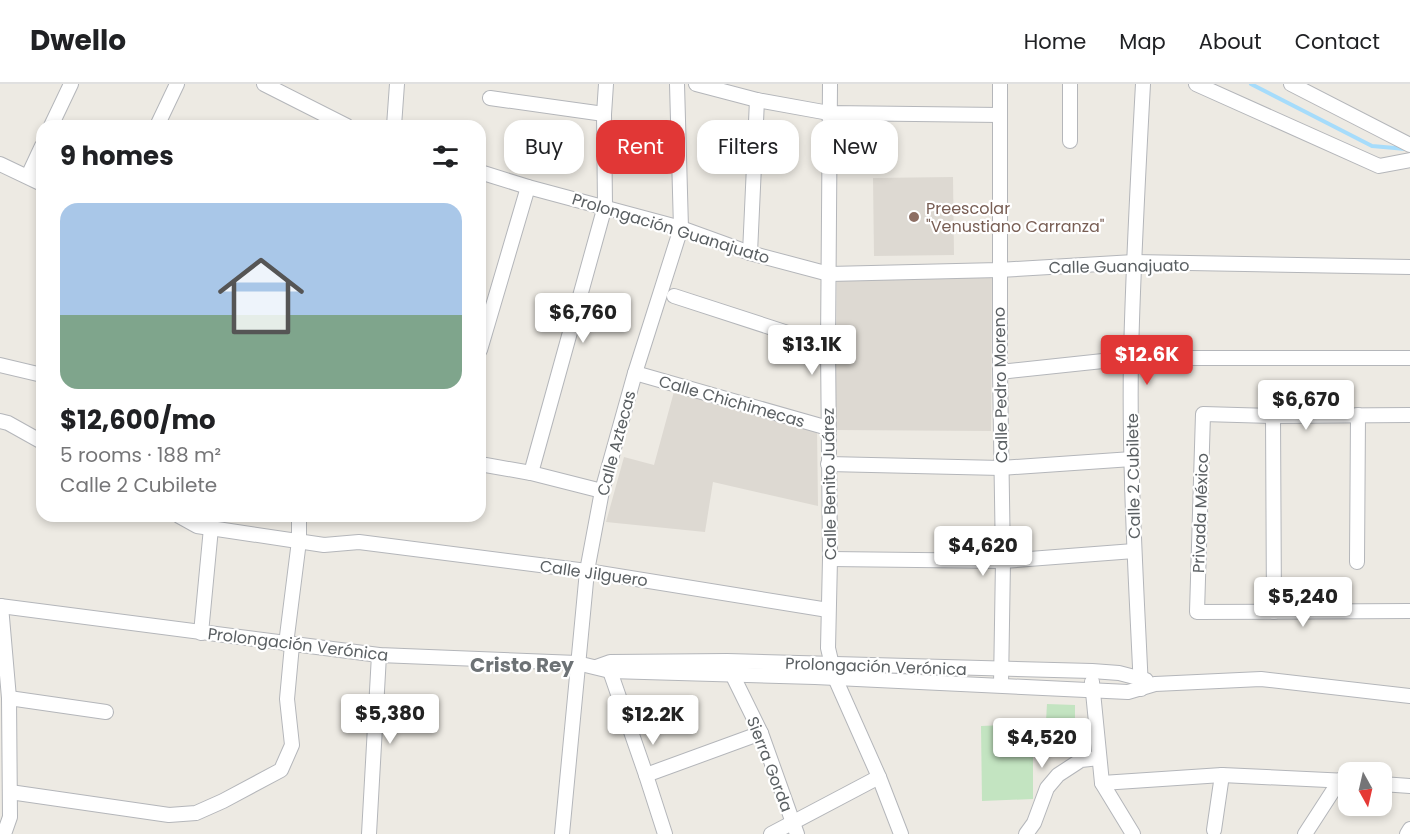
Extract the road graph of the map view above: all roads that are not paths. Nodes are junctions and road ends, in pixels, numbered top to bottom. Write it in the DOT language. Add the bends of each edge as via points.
graph roads {
  1 [pos="71,84"];
  2 [pos="177,84"];
  3 [pos="264,84"];
  4 [pos="397,84"];
  5 [pos="606,84"];
  6 [pos="677,84"];
  7 [pos="696,84"];
  8 [pos="830,84"];
  9 [pos="1000,84"];
  10 [pos="1070,84"];
  11 [pos="1143,84"];
  12 [pos="1196,84"];
  13 [pos="1290,84"];
  14 [pos="733,89"];
  15 [pos="490,98"];
  16 [pos="757,100"];
  17 [pos="829,113"];
  18 [pos="604,114"];
  19 [pos="1000,115"];
  20 [pos="54,120"];
  21 [pos="160,120"];
  22 [pos="335,120"];
  23 [pos="394,120"];
  24 [pos="1070,141"];
  25 [pos="1410,144"];
  26 [pos="36,159"];
  27 [pos="1410,160"];
  28 [pos="0,164"];
  29 [pos="486,174"];
  30 [pos="28,176"];
  31 [pos="36,181"];
  32 [pos="528,187"];
  33 [pos="605,206"];
  34 [pos="681,228"];
  35 [pos="750,253"];
  36 [pos="1134,262"];
  37 [pos="1410,267"];
  38 [pos="999,270"];
  39 [pos="829,274"];
  40 [pos="674,296"];
  41 [pos="486,330"];
  42 [pos="828,346"];
  43 [pos="1131,358"];
  44 [pos="1410,358"];
  45 [pos="0,365"];
  46 [pos="1000,372"];
  47 [pos="635,373"];
  48 [pos="36,374"];
  49 [pos="1358,415"];
  50 [pos="1410,415"];
  51 [pos="1272,416"];
  52 [pos="0,421"];
  53 [pos="828,428"];
  54 [pos="36,438"];
  55 [pos="1132,459"];
  56 [pos="828,464"];
  57 [pos="486,465"];
  58 [pos="1001,468"];
  59 [pos="531,473"];
  60 [pos="602,491"];
  61 [pos="190,522"];
  62 [pos="299,522"];
  63 [pos="212,528"];
  64 [pos="299,542"];
  65 [pos="1134,551"];
  66 [pos="830,559"];
  67 [pos="1003,561"];
  68 [pos="1357,561"];
  69 [pos="587,571"];
  70 [pos="1,606"];
  71 [pos="828,610"];
  72 [pos="1410,610"];
  73 [pos="1274,612"];
  74 [pos="201,633"];
  75 [pos="289,644"];
  76 [pos="379,655"];
  77 [pos="577,663"];
  78 [pos="610,667"];
  79 [pos="729,667"];
  80 [pos="1001,669"];
  81 [pos="833,671"];
  82 [pos="1092,671"];
  83 [pos="1141,683"];
  84 [pos="1001,685"];
  85 [pos="1092,690"];
  86 [pos="1410,696"];
  87 [pos="9,698"];
  88 [pos="106,712"];
  89 [pos="761,733"];
  90 [pos="5,741"];
  91 [pos="1099,758"];
  92 [pos="646,775"];
  93 [pos="1222,775"];
  94 [pos="879,777"];
  95 [pos="1338,781"];
  96 [pos="1102,783"];
  97 [pos="1392,784"];
  98 [pos="1410,786"];
  99 [pos="1338,789"];
  100 [pos="10,792"];
  101 [pos="795,829"];
  102 [pos="1410,829"];
  103 [pos="1214,830"];
  104 [pos="4,834"];
  105 [pos="369,834"];
  106 [pos="562,834"];
  107 [pos="665,834"];
  108 [pos="771,834"];
  109 [pos="901,834"];
  110 [pos="1026,834"];
  111 [pos="1133,834"];
  112 [pos="1305,834"];
  113 [pos="1407,834"];
  1 -- 20 [label="street"];
  2 -- 21 [label="street"];
  3 -- 22 [label="street"];
  4 -- 23 [label="street"];
  5 -- 18 [label="street"];
  6 -- 34 [label="street, Calle Aztecas"];
  7 -- 14 [label="street"];
  8 -- 17 [label="street, Calle Benito Juárez"];
  9 -- 19 [label="street, Calle Pedro Moreno"];
  10 -- 24 [label="street"];
  11 -- 36 [label="street, Calle 2 Cubilete"];
  12 -- 27 [label="street" via="1378,166"];
  13 -- 25 [label="street"];
  14 -- 16 [label="street"];
  15 -- 18 [label="street"];
  16 -- 17 [label="street"];
  16 -- 35 [label="street"];
  17 -- 19 [label="street"];
  17 -- 39 [label="street, Calle Benito Juárez"];
  18 -- 33 [label="street"];
  19 -- 38 [label="street, Calle Pedro Moreno"];
  26 -- 30 [label="street"];
  28 -- 30 [label="street"];
  29 -- 32 [label="street, Prolongación Guanajuato"];
  30 -- 31 [label="street"];
  32 -- 33 [label="street, Prolongación Guanajuato"];
  32 -- 41 [label="street"];
  33 -- 34 [label="street, Prolongación Guanajuato"];
  33 -- 59 [label="street"];
  34 -- 35 [label="street, Prolongación Guanajuato"];
  34 -- 47 [label="street, Calle Aztecas"];
  35 -- 39 [label="street, Prolongación Guanajuato"];
  36 -- 37 [label="street, Calle Guanajuato"];
  36 -- 38 [label="street, Calle Guanajuato"];
  36 -- 43 [label="street, Calle 2 Cubilete"];
  38 -- 39 [label="street, Calle Guanajuato"];
  38 -- 46 [label="street, Calle Pedro Moreno"];
  39 -- 42 [label="street, Calle Benito Juárez"];
  40 -- 42 [label="street"];
  42 -- 53 [label="street, Calle Benito Juárez"];
  43 -- 44 [label="street"];
  43 -- 46 [label="street"];
  43 -- 55 [label="street, Calle 2 Cubilete"];
  45 -- 48 [label="street"];
  46 -- 58 [label="street, Calle Pedro Moreno"];
  47 -- 53 [label="street, Calle Chichimecas"];
  47 -- 60 [label="street, Calle Aztecas"];
  49 -- 50 [label="street"];
  49 -- 51 [label="street"];
  49 -- 68 [label="street"];
  51 -- 73 [label="street"];
  51 -- 73 [label="street, Privada México" via="1203,414 1197,612"];
  52 -- 54 [label="street"];
  53 -- 56 [label="street, Calle Benito Juárez"];
  55 -- 58 [label="street"];
  55 -- 65 [label="street, Calle 2 Cubilete"];
  56 -- 58 [label="street"];
  56 -- 66 [label="street, Calle Benito Juárez"];
  57 -- 59 [label="street"];
  58 -- 67 [label="street, Calle Pedro Moreno"];
  59 -- 60 [label="street"];
  60 -- 69 [label="street, Calle Aztecas"];
  61 -- 63 [label="street"];
  62 -- 64 [label="street"];
  63 -- 64 [label="street"];
  63 -- 74 [label="street"];
  64 -- 69 [label="street, Calle Jilguero" via="359,542"];
  64 -- 75 [label="street"];
  65 -- 67 [label="street"];
  65 -- 83 [label="street, Calle 2 Cubilete"];
  66 -- 67 [label="street"];
  66 -- 71 [label="street, Calle Benito Juárez"];
  67 -- 80 [label="street, Calle Pedro Moreno"];
  69 -- 71 [label="street, Calle Jilguero"];
  69 -- 77 [label="street, Calle Aztecas"];
  70 -- 74 [label="street, Prolongación Verónica"];
  70 -- 87 [label="street"];
  71 -- 81 [label="street, Calle Benito Juárez" via="828,648"];
  72 -- 73 [label="street"];
  74 -- 75 [label="street, Prolongación Verónica"];
  75 -- 76 [label="street, Prolongación Verónica"];
  75 -- 100 [label="street" via="287,699 292,745 285,762 281,770 223,801 196,813 169,815"];
  76 -- 77 [label="street, Prolongación Verónica"];
  76 -- 105 [label="street"];
  77 -- 78 [label="street, Prolongación Verónica"];
  77 -- 106 [label="street, Calle Aztecas"];
  78 -- 79 [label="street, Prolongación Verónica"];
  78 -- 92 [label="street"];
  79 -- 81 [label="street, Prolongación Verónica"];
  79 -- 89 [label="street, Sierra Gorda"];
  80 -- 81 [label="street, Prolongación Verónica"];
  80 -- 82 [label="street, Prolongación Verónica"];
  80 -- 84 [label="street, Calle Pedro Moreno"];
  81 -- 84 [label="street, Prolongación Verónica"];
  81 -- 94 [label="street, Calle Benito Juárez"];
  82 -- 83 [label="street, Prolongación Verónica" via="1119,673"];
  82 -- 85 [label="street"];
  83 -- 85 [label="street, Prolongación Verónica" via="1128,692"];
  83 -- 86 [label="street, Prolongación Verónica" via="1261,679"];
  84 -- 85 [label="street, Prolongación Verónica"];
  85 -- 91 [label="street"];
  87 -- 88 [label="street"];
  87 -- 90 [label="street"];
  89 -- 92 [label="street"];
  89 -- 101 [label="street, Sierra Gorda"];
  90 -- 100 [label="street"];
  91 -- 96 [label="street"];
  91 -- 110 [label="street" via="1081,760 1058,775 1047,788 1034,824"];
  92 -- 107 [label="street"];
  93 -- 95 [label="street"];
  93 -- 96 [label="street"];
  93 -- 103 [label="street"];
  94 -- 101 [label="street"];
  94 -- 109 [label="street, Calle Benito Juárez"];
  96 -- 111 [label="street"];
  97 -- 98 [label="street"];
  99 -- 112 [label="street"];
  100 -- 104 [label="street" via="10,817"];
  101 -- 108 [label="street"];
  102 -- 113 [label="street"];
}
